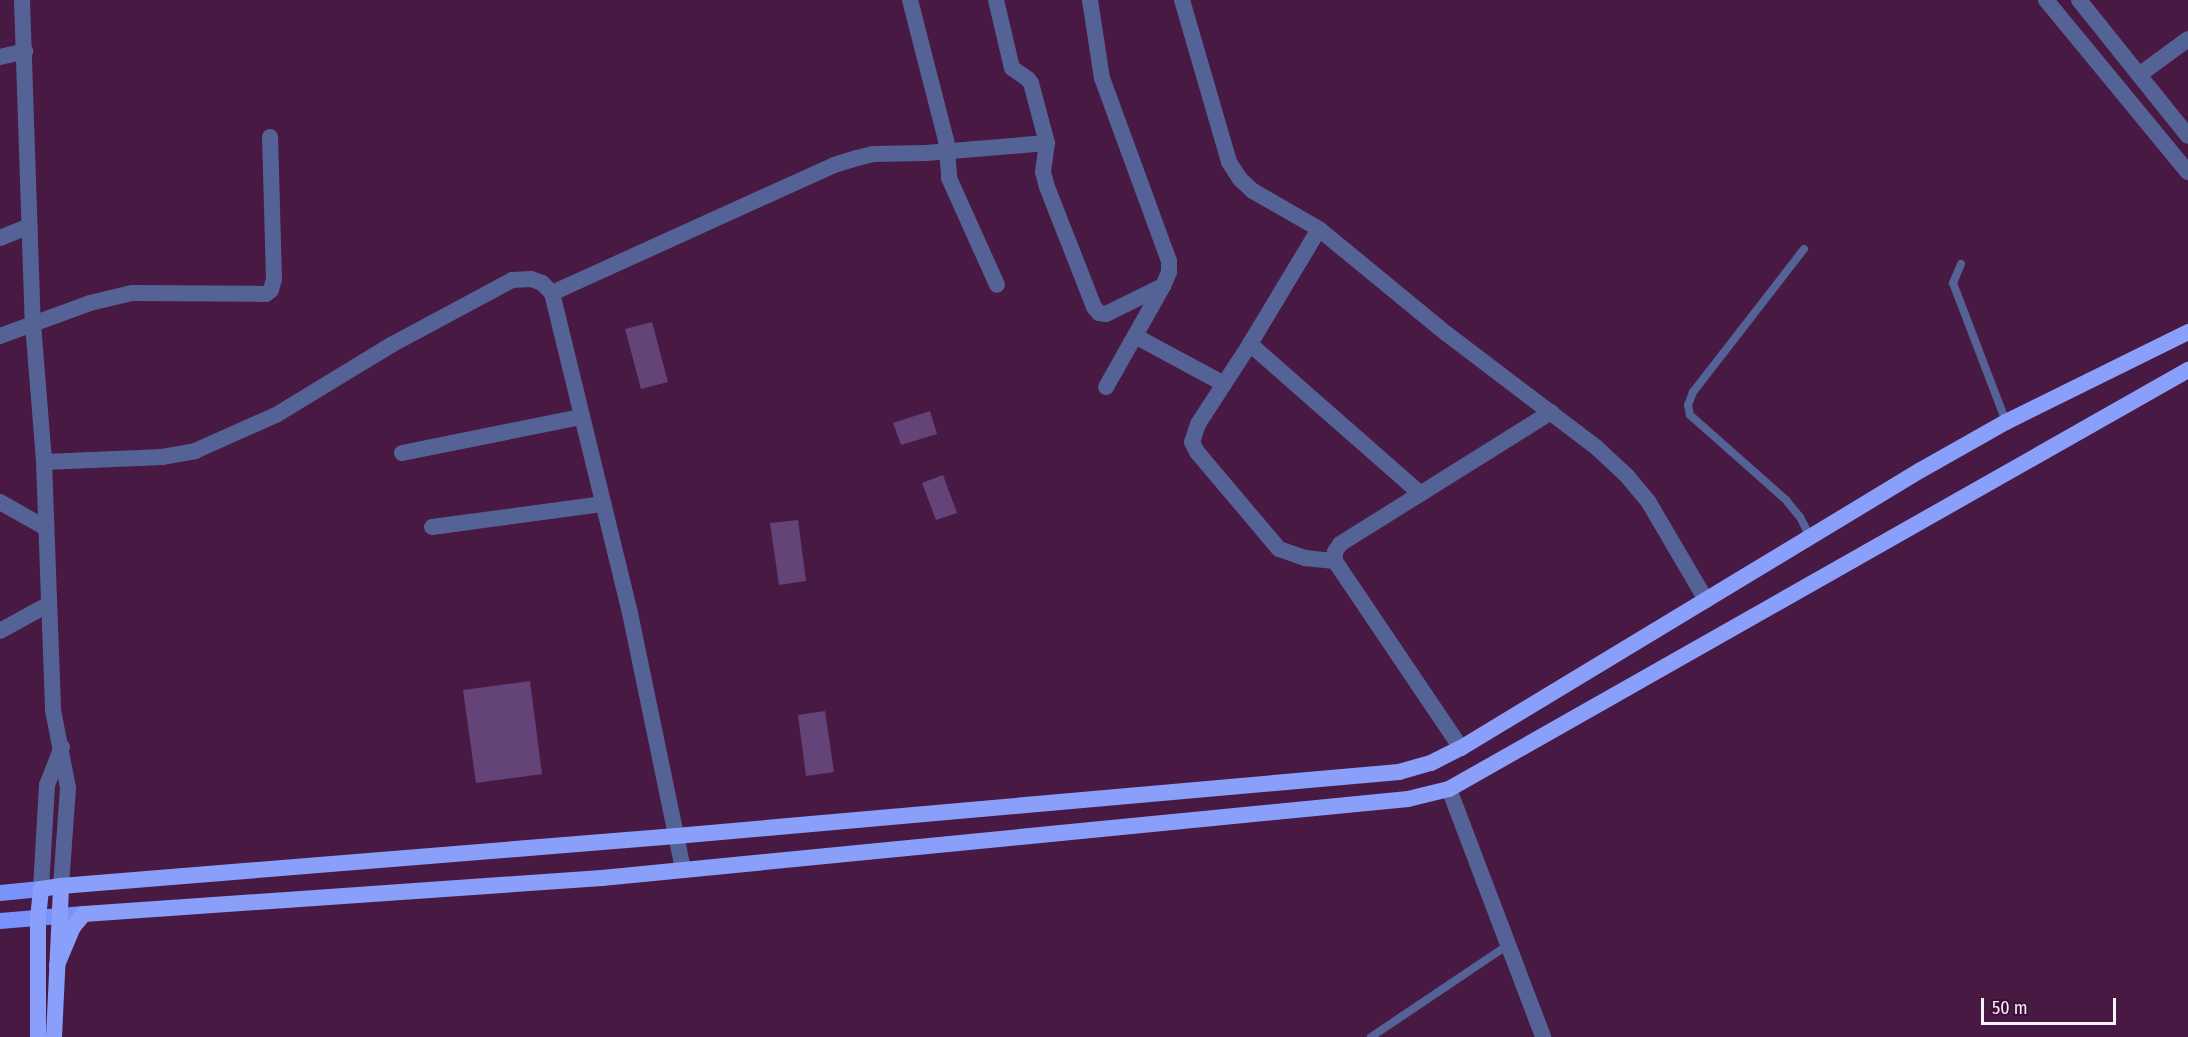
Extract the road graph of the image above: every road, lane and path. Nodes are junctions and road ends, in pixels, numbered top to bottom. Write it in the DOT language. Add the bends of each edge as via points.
graph roads {
  1 [pos="22,0"];
  2 [pos="910,0"];
  3 [pos="996,0"];
  4 [pos="1090,0"];
  5 [pos="1182,0"];
  6 [pos="2046,0"];
  7 [pos="2079,0"];
  8 [pos="2188,39"];
  9 [pos="24,45"];
  10 [pos="0,57"];
  11 [pos="2139,75"];
  12 [pos="2188,136"];
  13 [pos="270,137"];
  14 [pos="1047,143"];
  15 [pos="947,151"];
  16 [pos="2188,171"];
  17 [pos="30,226"];
  18 [pos="1319,229"];
  19 [pos="0,238"];
  20 [pos="1804,249"];
  21 [pos="1961,264"];
  22 [pos="997,285"];
  23 [pos="1163,286"];
  24 [pos="552,293"];
  25 [pos="33,324"];
  26 [pos="2188,332"];
  27 [pos="0,336"];
  28 [pos="1135,336"];
  29 [pos="1250,344"];
  30 [pos="2188,370"];
  31 [pos="1224,384"];
  32 [pos="1106,387"];
  33 [pos="1551,412"];
  34 [pos="581,417"];
  35 [pos="2006,422"];
  36 [pos="402,453"];
  37 [pos="44,462"];
  38 [pos="1421,494"];
  39 [pos="0,502"];
  40 [pos="603,504"];
  41 [pos="432,527"];
  42 [pos="46,528"];
  43 [pos="1810,537"];
  44 [pos="1335,561"];
  45 [pos="1707,600"];
  46 [pos="49,604"];
  47 [pos="0,631"];
  48 [pos="62,746"];
  49 [pos="1461,748"];
  50 [pos="1449,789"];
  51 [pos="676,836"];
  52 [pos="683,870"];
  53 [pos="61,886"];
  54 [pos="41,890"];
  55 [pos="0,893"];
  56 [pos="84,914"];
  57 [pos="59,916"];
  58 [pos="38,918"];
  59 [pos="0,921"];
  60 [pos="1508,945"];
  61 [pos="57,965"];
  62 [pos="38,1037"];
  63 [pos="54,1037"];
  64 [pos="1371,1037"];
  65 [pos="1543,1037"];
  1 -- 9 [label="street"];
  2 -- 15 [label="street"];
  3 -- 14 [label="street" via="1012,68 1031,83"];
  4 -- 23 [label="street" via="1102,78 1168,261 1169,272"];
  5 -- 18 [label="street" via="1229,162 1239,179"];
  6 -- 16 [label="street"];
  7 -- 11 [label="street"];
  8 -- 11 [label="street"];
  9 -- 10 [label="street"];
  9 -- 17 [label="street"];
  11 -- 12 [label="street"];
  13 -- 25 [label="street" via="274,279 271,290 257,296 132,292"];
  14 -- 15 [label="street"];
  14 -- 23 [label="street" via="1043,172 1047,187 1099,313 1106,314"];
  15 -- 22 [label="street" via="950,178"];
  15 -- 24 [label="street" via="873,154 834,165"];
  17 -- 19 [label="street"];
  17 -- 25 [label="street"];
  18 -- 29 [label="street"];
  18 -- 33 [label="street"];
  20 -- 43 [label="lane" via="1688,405 1690,415 1786,500"];
  21 -- 35 [label="lane" via="1953,283"];
  23 -- 28 [label="street"];
  24 -- 34 [label="street"];
  24 -- 37 [label="street" via="531,279 512,280 391,345 276,415 195,451 162,457"];
  25 -- 27 [label="street"];
  25 -- 37 [label="street"];
  26 -- 35 [label="highway"];
  28 -- 31 [label="street"];
  28 -- 32 [label="street"];
  29 -- 31 [label="street"];
  29 -- 38 [label="street"];
  30 -- 50 [label="highway"];
  31 -- 44 [label="street" via="1193,432 1197,453 1279,549 1305,558"];
  33 -- 38 [label="street"];
  33 -- 45 [label="street" via="1634,484 1665,527"];
  34 -- 36 [label="street"];
  34 -- 40 [label="street"];
  35 -- 43 [label="highway"];
  37 -- 42 [label="street"];
  38 -- 44 [label="street" via="1340,544"];
  39 -- 42 [label="street"];
  40 -- 41 [label="street"];
  40 -- 51 [label="street"];
  42 -- 46 [label="street"];
  43 -- 45 [label="highway"];
  44 -- 49 [label="street"];
  45 -- 49 [label="highway"];
  46 -- 47 [label="street"];
  46 -- 48 [label="street" via="53,710"];
  48 -- 53 [label="street" via="68,788"];
  48 -- 54 [label="street" via="47,784"];
  49 -- 51 [label="highway" via="1431,763 1399,772"];
  50 -- 52 [label="highway" via="1408,799"];
  50 -- 60 [label="street"];
  51 -- 52 [label="street"];
  51 -- 53 [label="highway"];
  52 -- 56 [label="highway"];
  53 -- 54 [label="highway"];
  53 -- 57 [label="highway"];
  54 -- 55 [label="main road"];
  54 -- 58 [label="highway"];
  56 -- 57 [label="main road"];
  56 -- 61 [label="highway" via="72,927"];
  57 -- 58 [label="main road"];
  57 -- 61 [label="highway"];
  58 -- 59 [label="main road"];
  58 -- 62 [label="highway"];
  60 -- 64 [label="lane"];
  60 -- 65 [label="street"];
  61 -- 63 [label="highway"];
}
